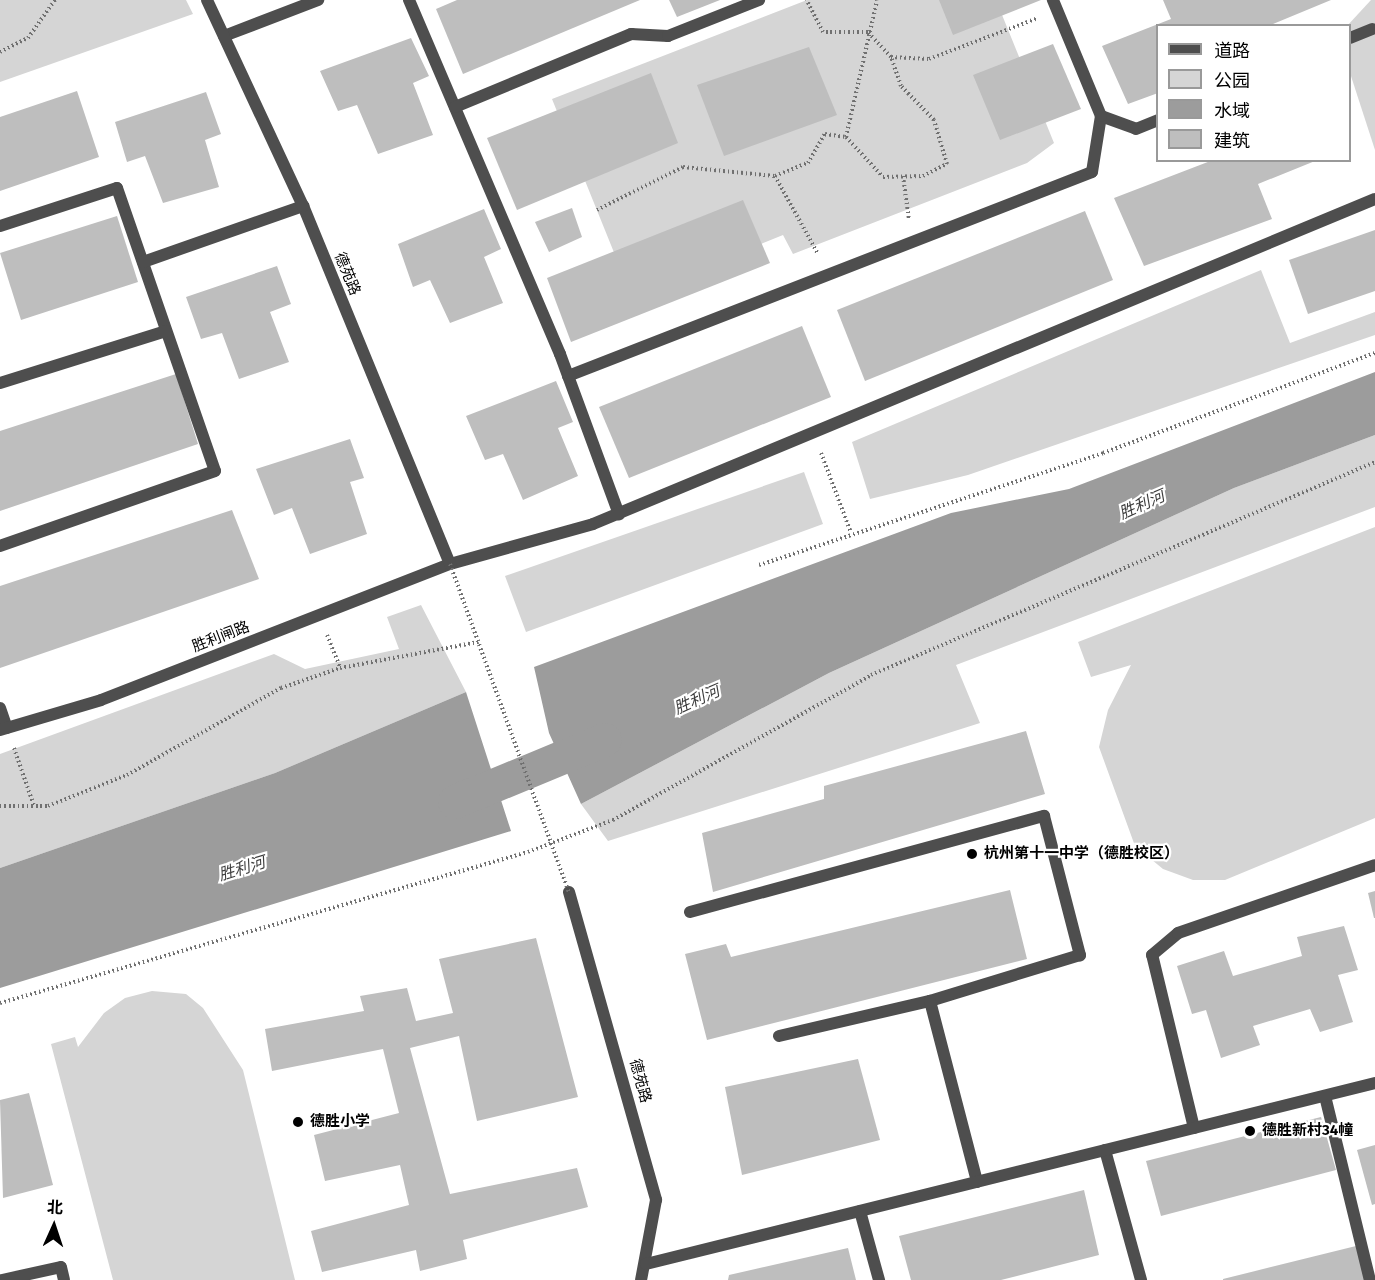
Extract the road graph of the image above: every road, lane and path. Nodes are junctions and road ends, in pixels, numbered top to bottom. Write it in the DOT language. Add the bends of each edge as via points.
graph roads {
  1 [pos="54,0"];
  2 [pos="207,0"];
  3 [pos="318,0"];
  4 [pos="410,0"];
  5 [pos="759,0"];
  6 [pos="807,0"];
  7 [pos="877,0"];
  8 [pos="1055,5"];
  9 [pos="1372,29"];
  10 [pos="868,32"];
  11 [pos="224,36"];
  12 [pos="1351,38"];
  13 [pos="0,52"];
  14 [pos="891,57"];
  15 [pos="455,107"];
  16 [pos="1101,116"];
  17 [pos="1156,121"];
  18 [pos="846,137"];
  19 [pos="775,176"];
  20 [pos="903,176"];
  21 [pos="1375,199"];
  22 [pos="303,206"];
  23 [pos="597,210"];
  24 [pos="0,226"];
  25 [pos="912,242"];
  26 [pos="143,262"];
  27 [pos="831,274"];
  28 [pos="166,331"];
  29 [pos="1375,353"];
  30 [pos="568,376"];
  31 [pos="0,383"];
  32 [pos="814,433"];
  33 [pos="1375,462"];
  34 [pos="619,514"];
  35 [pos="851,533"];
  36 [pos="0,546"];
  37 [pos="450,564"];
  38 [pos="759,565"];
  39 [pos="319,615"];
  40 [pos="479,642"];
  41 [pos="340,668"];
  42 [pos="0,708"];
  43 [pos="3,729"];
  44 [pos="0,806"];
  45 [pos="34,806"];
  46 [pos="1375,865"];
  47 [pos="568,892"];
  48 [pos="690,912"];
  49 [pos="930,1001"];
  50 [pos="0,1002"];
  51 [pos="779,1036"];
  52 [pos="1375,1083"];
  53 [pos="1325,1096"];
  54 [pos="1194,1128"];
  55 [pos="1105,1150"];
  56 [pos="977,1182"];
  57 [pos="860,1211"];
  58 [pos="646,1264"];
  59 [pos="2,1280"];
  60 [pos="64,1280"];
  61 [pos="641,1280"];
  62 [pos="879,1280"];
  63 [pos="1141,1280"];
  64 [pos="1370,1280"];
  1 -- 13 [label="path" via="28,38"];
  2 -- 11 [label="street, 德苑路"];
  3 -- 11 [label="street"];
  4 -- 15 [label="street"];
  5 -- 15 [label="street" via="668,36 631,34"];
  6 -- 10 [label="path" via="823,32"];
  7 -- 10 [label="path"];
  8 -- 14 [label="path" via="929,59"];
  8 -- 16 [label="street"];
  9 -- 12 [label="street"];
  10 -- 14 [label="path"];
  10 -- 18 [label="path"];
  11 -- 22 [label="street, 德苑路"];
  14 -- 20 [label="path" via="900,86 934,120 947,164 923,176"];
  15 -- 30 [label="street"];
  16 -- 17 [label="street" via="1136,129"];
  16 -- 25 [label="street" via="1092,172"];
  18 -- 19 [label="path" via="825,134 808,163"];
  18 -- 20 [label="path" via="883,177"];
  19 -- 23 [label="path" via="683,167"];
  19 -- 27 [label="path"];
  20 -- 25 [label="path"];
  21 -- 32 [label="street, 胜利闸路"];
  22 -- 26 [label="street"];
  22 -- 37 [label="street, 德苑路"];
  24 -- 26 [label="street" via="117,188"];
  25 -- 27 [label="street"];
  26 -- 28 [label="street"];
  27 -- 30 [label="street"];
  28 -- 31 [label="street"];
  28 -- 36 [label="street" via="215,471"];
  29 -- 35 [label="path" via="1103,453"];
  30 -- 34 [label="street"];
  32 -- 34 [label="street, 胜利闸路"];
  32 -- 35 [label="path"];
  33 -- 50 [label="path" via="871,675 613,820 528,852"];
  34 -- 37 [label="street, 胜利闸路"];
  35 -- 38 [label="path"];
  37 -- 39 [label="street, 胜利闸路"];
  37 -- 40 [label="path, bridge"];
  39 -- 41 [label="path"];
  39 -- 43 [label="street, 胜利闸路" via="101,700"];
  40 -- 41 [label="path"];
  40 -- 47 [label="path, bridge"];
  41 -- 45 [label="path" via="281,688 127,775 48,806"];
  42 -- 43 [label="street"];
  43 -- 45 [label="path"];
  44 -- 45 [label="path"];
  46 -- 54 [label="street" via="1178,933 1152,955"];
  47 -- 58 [label="street, 德苑路" via="657,1200"];
  48 -- 49 [label="street" via="1044,816 1080,955"];
  49 -- 51 [label="street"];
  49 -- 56 [label="street"];
  52 -- 53 [label="street"];
  53 -- 54 [label="street"];
  53 -- 64 [label="street"];
  54 -- 55 [label="street"];
  55 -- 56 [label="street"];
  55 -- 63 [label="street"];
  56 -- 57 [label="street"];
  57 -- 58 [label="street"];
  57 -- 62 [label="street"];
  58 -- 61 [label="street, 德苑路"];
  59 -- 60 [label="street" via="60,1267"];
}
